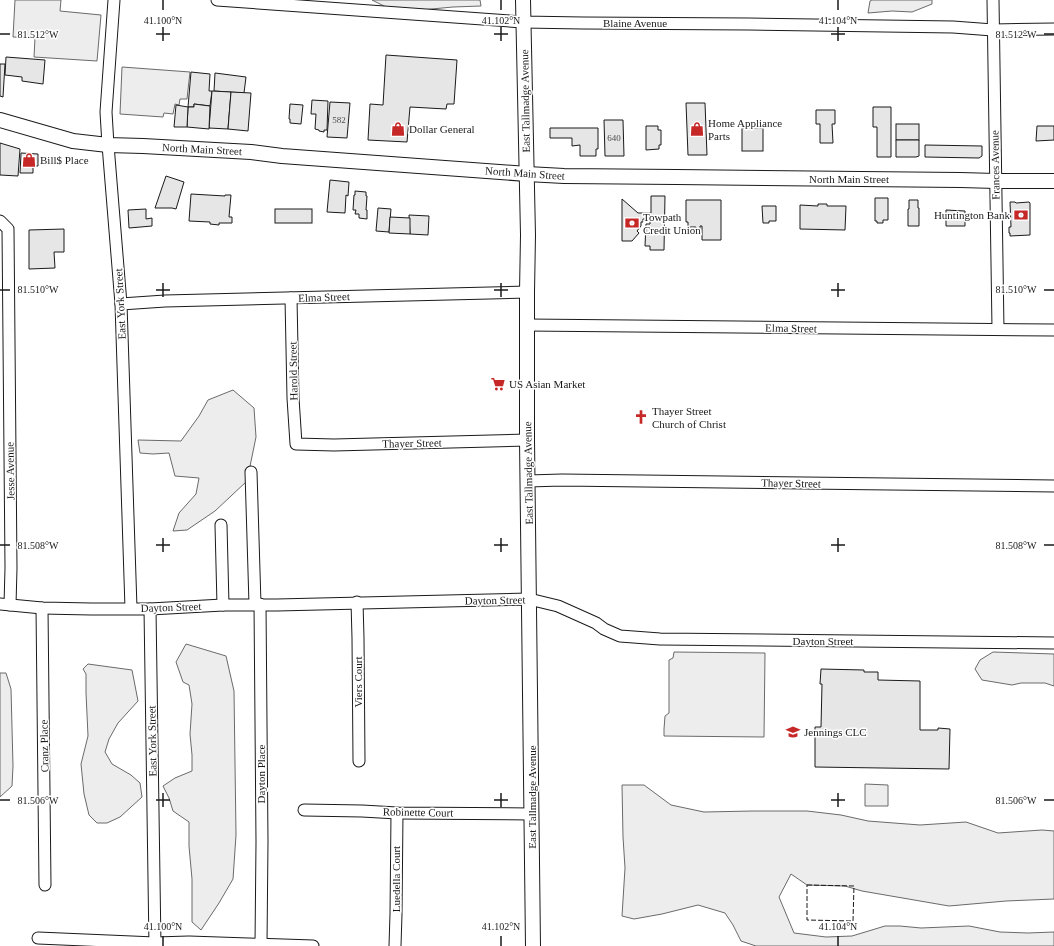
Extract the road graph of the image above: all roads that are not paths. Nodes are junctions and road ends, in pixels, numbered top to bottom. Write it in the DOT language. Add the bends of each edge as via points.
graph roads {
  1 [pos="114,0"];
  2 [pos="217,0"];
  3 [pos="523,0"];
  4 [pos="993,0"];
  5 [pos="524,22"];
  6 [pos="1054,29"];
  7 [pos="993,30"];
  8 [pos="0,120"];
  9 [pos="108,145"];
  10 [pos="527,174"];
  11 [pos="1054,180"];
  12 [pos="996,181"];
  13 [pos="0,221"];
  14 [pos="526,292"];
  15 [pos="291,298"];
  16 [pos="121,304"];
  17 [pos="527,325"];
  18 [pos="998,329"];
  19 [pos="1054,330"];
  20 [pos="5,406"];
  21 [pos="527,440"];
  22 [pos="296,444"];
  23 [pos="251,472"];
  24 [pos="528,481"];
  25 [pos="1054,486"];
  26 [pos="221,525"];
  27 [pos="529,599"];
  28 [pos="357,602"];
  29 [pos="5,604"];
  30 [pos="257,604"];
  31 [pos="223,605"];
  32 [pos="42,608"];
  33 [pos="131,608"];
  34 [pos="150,609"];
  35 [pos="1054,643"];
  36 [pos="359,761"];
  37 [pos="304,810"];
  38 [pos="397,813"];
  39 [pos="532,814"];
  40 [pos="45,885"];
  41 [pos="38,938"];
  42 [pos="155,944"];
  43 [pos="261,944"];
  44 [pos="313,946"];
  45 [pos="395,946"];
  46 [pos="533,946"];
  1 -- 9 [label="street, East York Street" via="106,112"];
  2 -- 5 [label="street, Blaine Avenue"];
  3 -- 5 [label="main road, East Tallmadge Avenue"];
  4 -- 7 [label="street, Frances Avenue"];
  5 -- 7 [label="street, Blaine Avenue" via="954,27"];
  5 -- 10 [label="main road, East Tallmadge Avenue"];
  6 -- 7 [label="street, Blaine Avenue"];
  7 -- 12 [label="street, Frances Avenue"];
  8 -- 9 [label="main road, North Main Street" via="73,141"];
  9 -- 10 [label="main road, North Main Street" via="251,152"];
  9 -- 16 [label="street, East York Street"];
  10 -- 12 [label="main road, North Main Street"];
  10 -- 14 [label="main road, East Tallmadge Avenue"];
  11 -- 12 [label="main road, North Main Street"];
  12 -- 18 [label="street, Frances Avenue"];
  13 -- 20 [label="street, Jesse Avenue" via="8,229"];
  14 -- 15 [label="street, Elma Street"];
  14 -- 17 [label="main road, East Tallmadge Avenue"];
  15 -- 16 [label="street, Elma Street"];
  15 -- 22 [label="street, Harold Street"];
  16 -- 33 [label="street, East York Street"];
  17 -- 18 [label="street, Elma Street"];
  17 -- 21 [label="main road, East Tallmadge Avenue"];
  18 -- 19 [label="street, Elma Street"];
  20 -- 29 [label="street, Jesse Avenue" via="11,568"];
  21 -- 22 [label="street, Thayer Street"];
  21 -- 24 [label="main road, East Tallmadge Avenue"];
  23 -- 30 [label="street, Dayton Place"];
  24 -- 25 [label="street, Thayer Street"];
  24 -- 27 [label="main road, East Tallmadge Avenue"];
  26 -- 31 [label="street"];
  27 -- 28 [label="street, Dayton Street"];
  27 -- 35 [label="street, Dayton Street" via="558,606 620,636 660,639"];
  27 -- 39 [label="main road, East Tallmadge Avenue"];
  28 -- 30 [label="street, Dayton Street"];
  28 -- 36 [label="street, Viers Court"];
  29 -- 32 [label="street, Dayton Street"];
  30 -- 31 [label="street, Dayton Street"];
  30 -- 43 [label="street, Dayton Place" via="262,842"];
  31 -- 34 [label="street, Dayton Street"];
  32 -- 33 [label="street, Dayton Street"];
  32 -- 40 [label="street, Cranz Place"];
  33 -- 34 [label="street, Dayton Street"];
  34 -- 42 [label="street, East York Street"];
  37 -- 38 [label="street, Robinette Court"];
  38 -- 39 [label="street, Robinette Court"];
  38 -- 45 [label="street, Luedella Court"];
  39 -- 46 [label="main road, East Tallmadge Avenue"];
  41 -- 42 [label="street"];
  42 -- 43 [label="street"];
  43 -- 44 [label="street"];
}
